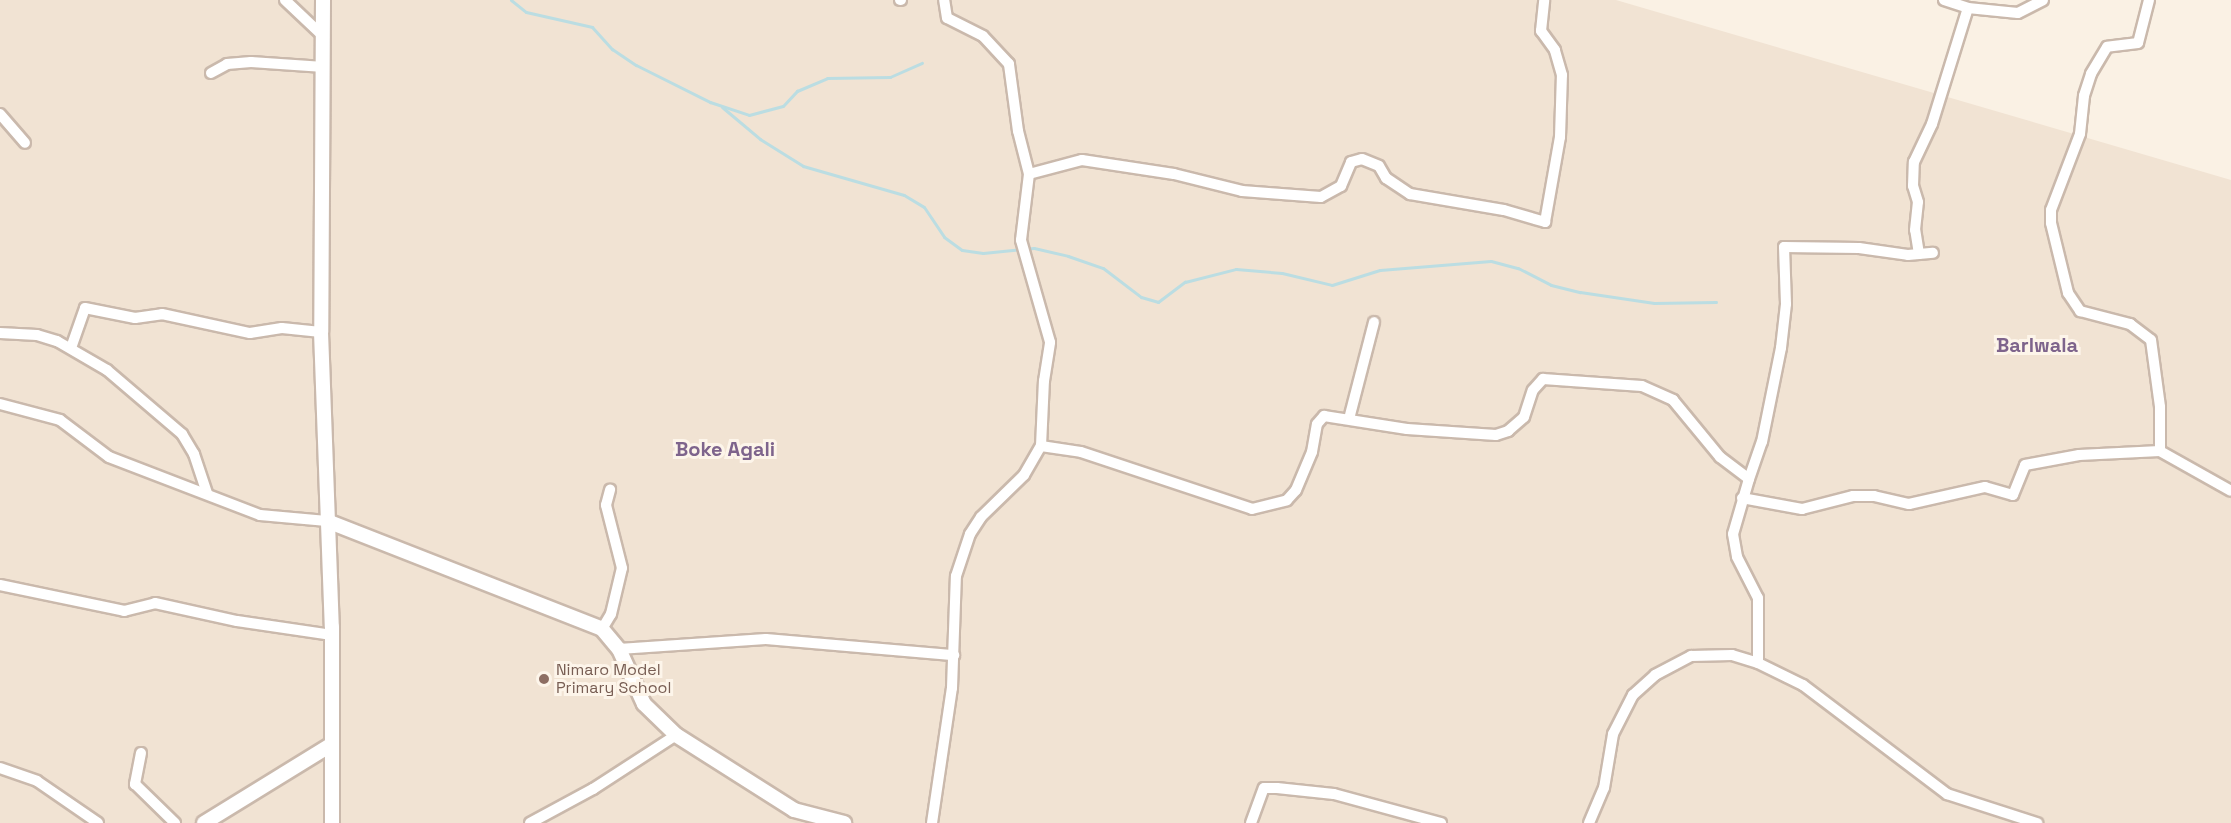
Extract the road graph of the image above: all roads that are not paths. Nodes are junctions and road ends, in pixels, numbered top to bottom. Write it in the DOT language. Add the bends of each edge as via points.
graph roads {
  1 [pos="285,0"];
  2 [pos="323,0"];
  3 [pos="944,0"];
  4 [pos="1544,0"];
  5 [pos="1944,0"];
  6 [pos="2043,0"];
  7 [pos="2149,0"];
  8 [pos="1968,8"];
  9 [pos="324,37"];
  10 [pos="324,67"];
  11 [pos="211,73"];
  12 [pos="0,114"];
  13 [pos="25,143"];
  14 [pos="1029,174"];
  15 [pos="1933,253"];
  16 [pos="1919,254"];
  17 [pos="1374,322"];
  18 [pos="321,332"];
  19 [pos="0,333"];
  20 [pos="70,348"];
  21 [pos="0,404"];
  22 [pos="1349,419"];
  23 [pos="1041,446"];
  24 [pos="2160,451"];
  25 [pos="1749,478"];
  26 [pos="610,490"];
  27 [pos="2231,491"];
  28 [pos="207,493"];
  29 [pos="1742,498"];
  30 [pos="327,521"];
  31 [pos="0,585"];
  32 [pos="602,629"];
  33 [pos="332,635"];
  34 [pos="619,649"];
  35 [pos="954,656"];
  36 [pos="1758,663"];
  37 [pos="676,735"];
  38 [pos="329,746"];
  39 [pos="141,753"];
  40 [pos="0,768"];
  41 [pos="98,823"];
  42 [pos="174,823"];
  43 [pos="204,823"];
  44 [pos="332,823"];
  45 [pos="530,823"];
  46 [pos="844,823"];
  47 [pos="932,823"];
  48 [pos="1251,823"];
  49 [pos="1441,823"];
  50 [pos="1589,823"];
  51 [pos="2037,823"];
  1 -- 9 [label="street"];
  2 -- 9 [label="street"];
  3 -- 14 [label="street" via="947,18 983,36 1009,64 1018,131"];
  4 -- 14 [label="street" via="1541,31 1555,50 1562,75 1560,137 1545,222 1504,210 1410,194 1386,178 1379,166 1362,159 1351,162 1341,186 1321,197 1242,191 1174,174 1082,160"];
  5 -- 8 [label="street"];
  6 -- 8 [label="street" via="2018,13"];
  7 -- 24 [label="street" via="2138,44 2107,47 2094,67 2084,96 2080,134 2050,218 2068,293 2080,311 2130,324 2151,340 2160,407"];
  8 -- 16 [label="street" via="1932,124 1914,162"];
  9 -- 10 [label="street"];
  10 -- 11 [label="street" via="251,62 226,64"];
  10 -- 18 [label="street"];
  12 -- 13 [label="street"];
  14 -- 23 [label="street" via="1021,240 1050,342"];
  15 -- 16 [label="street"];
  16 -- 25 [label="street" via="1784,247 1786,304 1782,340 1762,441"];
  17 -- 22 [label="street"];
  18 -- 20 [label="street" via="282,328 250,333 162,314 135,318 85,308"];
  18 -- 30 [label="street"];
  19 -- 20 [label="street" via="37,335"];
  20 -- 28 [label="street" via="107,370 182,434 194,454"];
  21 -- 28 [label="street" via="60,420 110,457"];
  22 -- 23 [label="street" via="1324,416 1317,424 1312,452 1296,490 1287,500 1252,509 1074,450"];
  22 -- 25 [label="street" via="1407,429 1496,435 1508,431 1524,417 1533,390 1543,379 1623,382 1673,399 1720,457"];
  23 -- 35 [label="street" via="1024,474 990,506 970,534 953,595"];
  24 -- 27 [label="street"];
  24 -- 29 [label="street" via="2079,455 2025,465 2013,495 1985,487 1909,504 1874,495 1853,496 1802,509"];
  25 -- 29 [label="street"];
  26 -- 32 [label="street" via="606,506 622,568 611,614"];
  28 -- 30 [label="street" via="260,515"];
  29 -- 36 [label="street" via="1734,521 1734,548 1758,598"];
  30 -- 32 [label="street"];
  30 -- 33 [label="street"];
  31 -- 33 [label="street" via="123,611 155,603 237,621"];
  32 -- 34 [label="street"];
  33 -- 38 [label="street"];
  34 -- 35 [label="street" via="766,639"];
  34 -- 37 [label="street" via="644,704"];
  35 -- 47 [label="street"];
  36 -- 50 [label="street" via="1732,655 1691,656 1655,675 1634,695 1613,734 1604,788"];
  36 -- 51 [label="street" via="1834,706 1947,794"];
  37 -- 45 [label="street" via="593,789"];
  37 -- 46 [label="street" via="794,810"];
  38 -- 43 [label="street"];
  38 -- 44 [label="street"];
  39 -- 42 [label="street" via="135,784"];
  40 -- 41 [label="street" via="37,781"];
  48 -- 49 [label="street" via="1264,788 1277,788 1334,794"];
}
